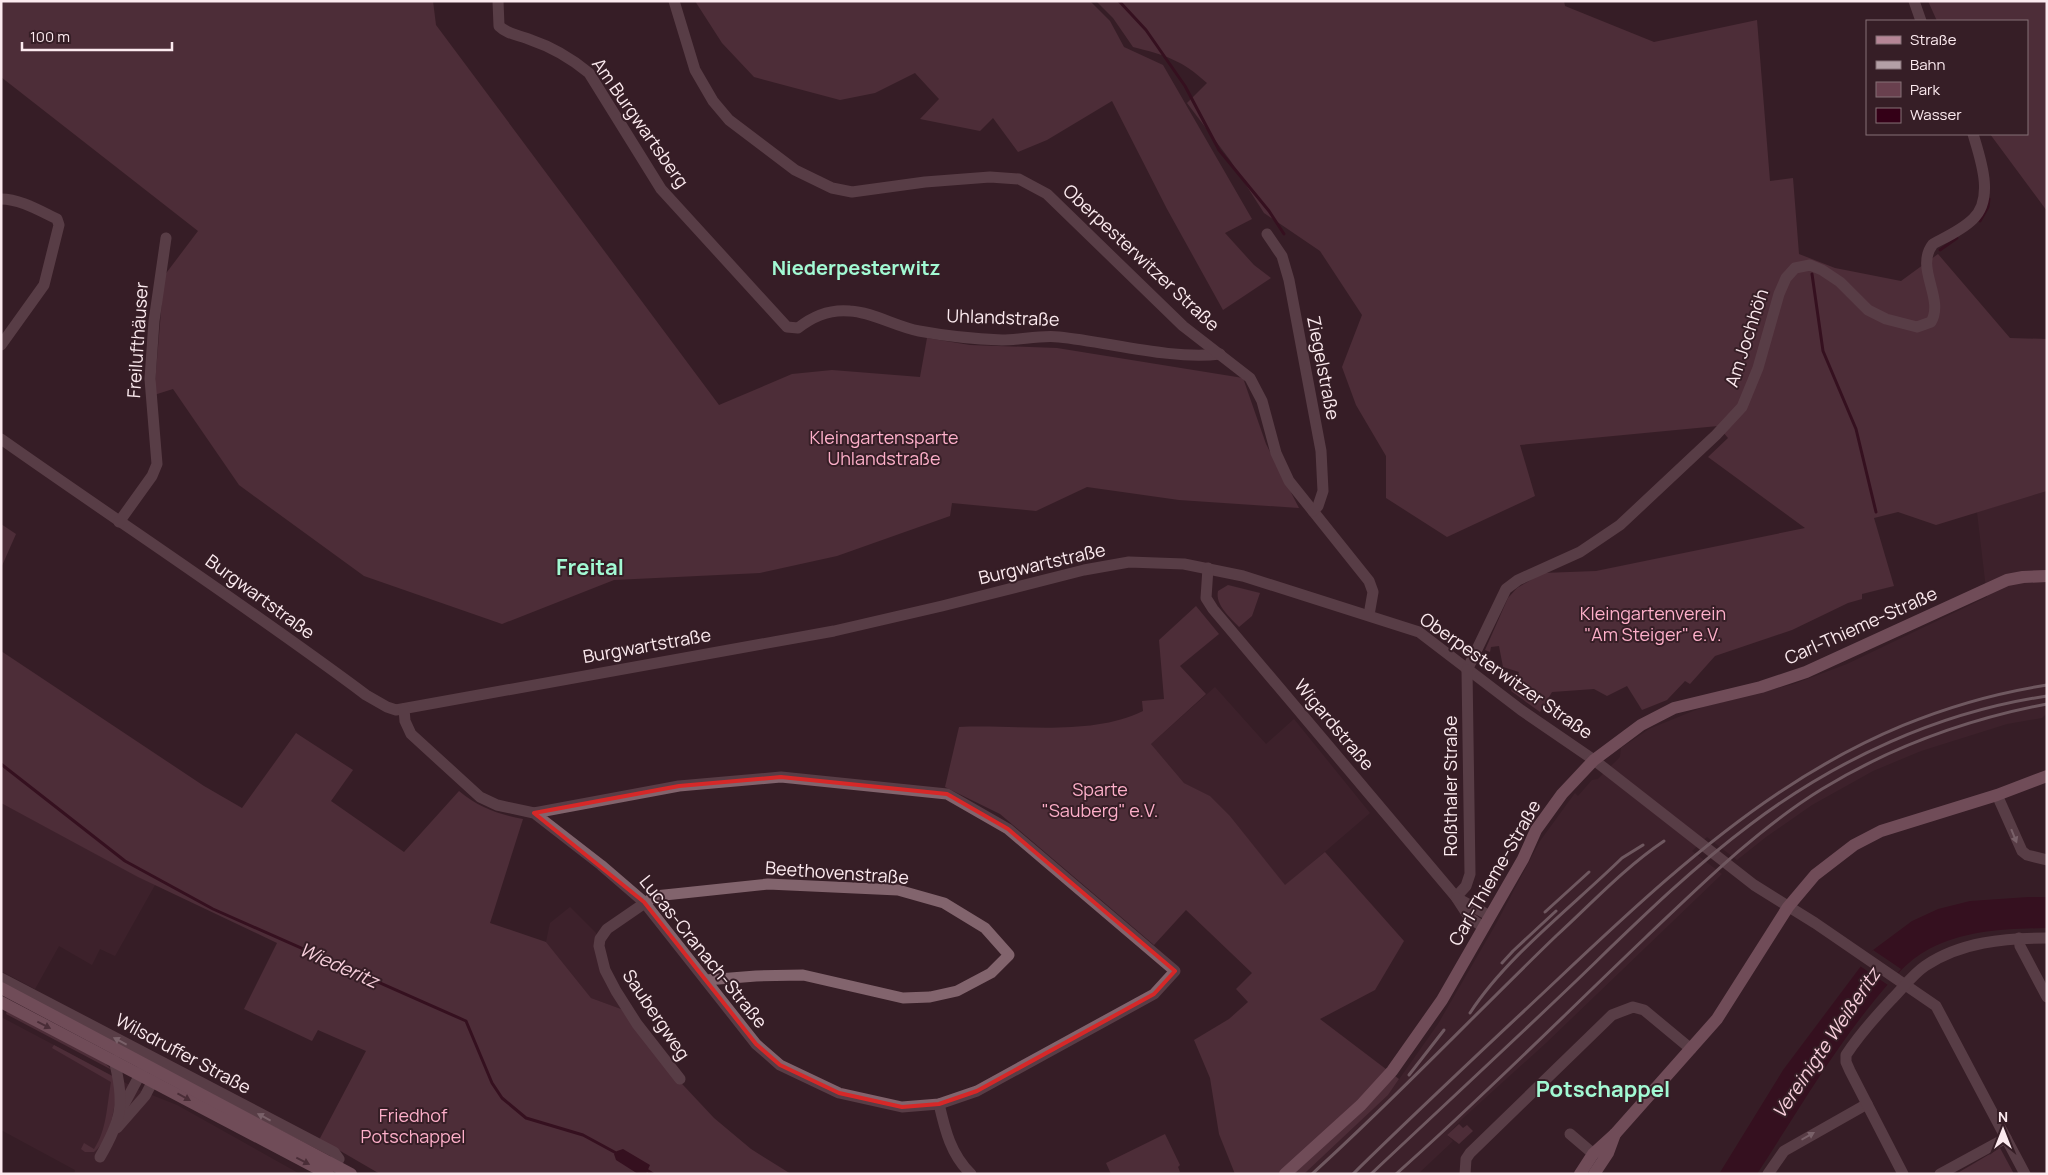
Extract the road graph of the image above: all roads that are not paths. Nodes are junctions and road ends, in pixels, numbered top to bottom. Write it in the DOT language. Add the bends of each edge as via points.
graph roads {
  1 [pos="498,1"];
  2 [pos="674,1"];
  3 [pos="1914,1"];
  4 [pos="1921,20"];
  5 [pos="1973,135"];
  6 [pos="1,199"];
  7 [pos="1267,234"];
  8 [pos="166,238"];
  9 [pos="791,328"];
  10 [pos="1,345"];
  11 [pos="1220,354"];
  12 [pos="1,439"];
  13 [pos="1313,511"];
  14 [pos="119,522"];
  15 [pos="1208,568"];
  16 [pos="2047,576"];
  17 [pos="1369,615"];
  18 [pos="1467,670"];
  19 [pos="404,709"];
  20 [pos="1594,760"];
  21 [pos="2047,776"];
  22 [pos="1997,795"];
  23 [pos="534,813"];
  24 [pos="2047,860"];
  25 [pos="1456,897"];
  26 [pos="644,902"];
  27 [pos="1788,907"];
  28 [pos="1486,922"];
  29 [pos="2019,938"];
  30 [pos="2047,938"];
  31 [pos="1,978"];
  32 [pos="706,980"];
  33 [pos="1905,985"];
  34 [pos="1,988"];
  35 [pos="2047,997"];
  36 [pos="1,1002"];
  37 [pos="1687,1045"];
  38 [pos="114,1060"];
  39 [pos="143,1069"];
  40 [pos="156,1076"];
  41 [pos="680,1079"];
  42 [pos="938,1104"];
  43 [pos="1867,1104"];
  44 [pos="120,1111"];
  45 [pos="115,1130"];
  46 [pos="1570,1134"];
  47 [pos="1615,1134"];
  48 [pos="2006,1138"];
  49 [pos="1590,1151"];
  50 [pos="100,1157"];
  51 [pos="332,1171"];
  52 [pos="351,1174"];
  53 [pos="971,1174"];
  54 [pos="1285,1174"];
  55 [pos="1465,1174"];
  56 [pos="1580,1174"];
  57 [pos="1594,1174"];
  58 [pos="1768,1174"];
  59 [pos="1903,1174"];
  60 [pos="1940,1174"];
  61 [pos="2025,1174"];
  1 -- 9 [label="street, Am Burgwartsberg" via="499,26 505,31 532,40 575,62 589,73 661,189 765,305"];
  2 -- 11 [label="street, Oberpesterwitzer Straße" via="695,70 713,101 729,120 795,170 832,188 852,192 925,182 1019,179 1047,194 1183,326"];
  3 -- 4 [label="street"];
  5 -- 18 [label="street, Am Jochhöh" via="1984,183 1984,200 1974,218 1933,244 1926,256 1935,306 1931,322 1917,327 1886,319 1868,310 1840,282 1822,270 1810,265 1795,268 1779,294 1758,368 1742,407 1614,530 1580,552 1518,580 1506,589"];
  6 -- 10 [label="street" via="9,199 57,219 59,225 44,285"];
  7 -- 13 [label="street, Ziegelstraße" via="1282,256 1289,280 1321,451 1322,492"];
  8 -- 14 [label="street, Freilufthäuser" via="154,321 150,379 157,464"];
  9 -- 11 [label="street, Uhlandstraße" via="798,328 809,319 826,313 853,310 896,326 970,338 1056,337 1168,352"];
  11 -- 13 [label="street, Oberpesterwitzer Straße" via="1243,371 1255,385 1283,470"];
  12 -- 14 [label="street, Burgwartstraße"];
  13 -- 17 [label="street, Oberpesterwitzer Straße" via="1369,581 1373,592"];
  14 -- 19 [label="street, Burgwartstraße" via="233,598 376,701 387,707"];
  15 -- 17 [label="street, Burgwartstraße"];
  15 -- 19 [label="street, Burgwartstraße" via="1129,562 834,631"];
  15 -- 25 [label="street, Wigardstraße" via="1206,598 1213,609"];
  16 -- 20 [label="main road, Carl-Thieme-Straße" via="2008,580 1806,672 1674,708 1641,725"];
  17 -- 18 [label="street, Oberpesterwitzer Straße" via="1419,632"];
  18 -- 20 [label="street, Oberpesterwitzer Straße"];
  18 -- 25 [label="street, Roßthaler Straße" via="1470,874 1466,886"];
  19 -- 23 [label="street, Lucas-Cranach-Straße" via="411,734 480,797 497,805"];
  20 -- 27 [label="street, Oberpesterwitzer Straße" via="1730,868"];
  20 -- 28 [label="main road, Carl-Thieme-Straße" via="1562,794 1536,830"];
  21 -- 22 [label="main road"];
  22 -- 24 [label="street, one-way" via="2022,851"];
  22 -- 27 [label="main road" via="1881,831 1854,845 1815,875"];
  23 -- 26 [label="street, Lucas-Cranach-Straße"];
  23 -- 42 [label="street, Lucas-Cranach-Straße" via="679,786 781,777 947,794 1008,829 1174,971 1154,994 977,1091"];
  25 -- 28 [label="street, Wigardstraße" via="1469,918"];
  26 -- 32 [label="street, Lucas-Cranach-Straße"];
  26 -- 32 [label="street, Beethovenstraße" via="655,896 680,892 768,884 898,890 944,903 985,928 1009,955 991,973 957,991 930,996 903,998 804,975"];
  26 -- 41 [label="street, Saubergweg" via="607,929 600,939 600,954 626,1008"];
  27 -- 33 [label="street, Oberpesterwitzer Straße"];
  27 -- 37 [label="main road" via="1730,1001"];
  28 -- 54 [label="main road, Carl-Thieme-Straße" via="1442,1000 1392,1071 1361,1105"];
  29 -- 30 [label="street"];
  29 -- 33 [label="street" via="1962,948 1924,966"];
  29 -- 35 [label="street" via="2020,946"];
  51 -- 31 [label="street, Wilsdruffer Straße, one-way" via="339,1159 334,1152"];
  32 -- 42 [label="street, Lucas-Cranach-Straße" via="756,1044 780,1065 839,1093 902,1107"];
  33 -- 43 [label="street" via="1846,1055 1850,1072"];
  33 -- 48 [label="street, Oberpesterwitzer Straße" via="1936,1006"];
  34 -- 39 [label="main road, Wilsdruffer Straße"];
  36 -- 38 [label="main road, Wilsdruffer Straße, one-way"];
  37 -- 47 [label="main road"];
  37 -- 55 [label="street" via="1644,1010 1633,1007 1612,1015 1470,1153 1466,1159"];
  38 -- 39 [label="main road, Wilsdruffer Straße"];
  38 -- 44 [label="street" via="121,1093"];
  39 -- 40 [label="main road, Wilsdruffer Straße"];
  39 -- 44 [label="street"];
  40 -- 45 [label="street" via="145,1096"];
  40 -- 51 [label="main road, Wilsdruffer Straße"];
  42 -- 53 [label="street" via="946,1135 960,1164"];
  58 -- 43 [label="street, one-way" via="1784,1151"];
  43 -- 59 [label="street"];
  44 -- 45 [label="street"];
  45 -- 50 [label="street"];
  46 -- 49 [label="street"];
  47 -- 56 [label="main road" via="1593,1154"];
  47 -- 57 [label="main road" via="1608,1153"];
  48 -- 60 [label="street"];
  48 -- 61 [label="street, Oberpesterwitzer Straße"];
  51 -- 52 [label="main road, Wilsdruffer Straße"];
}
